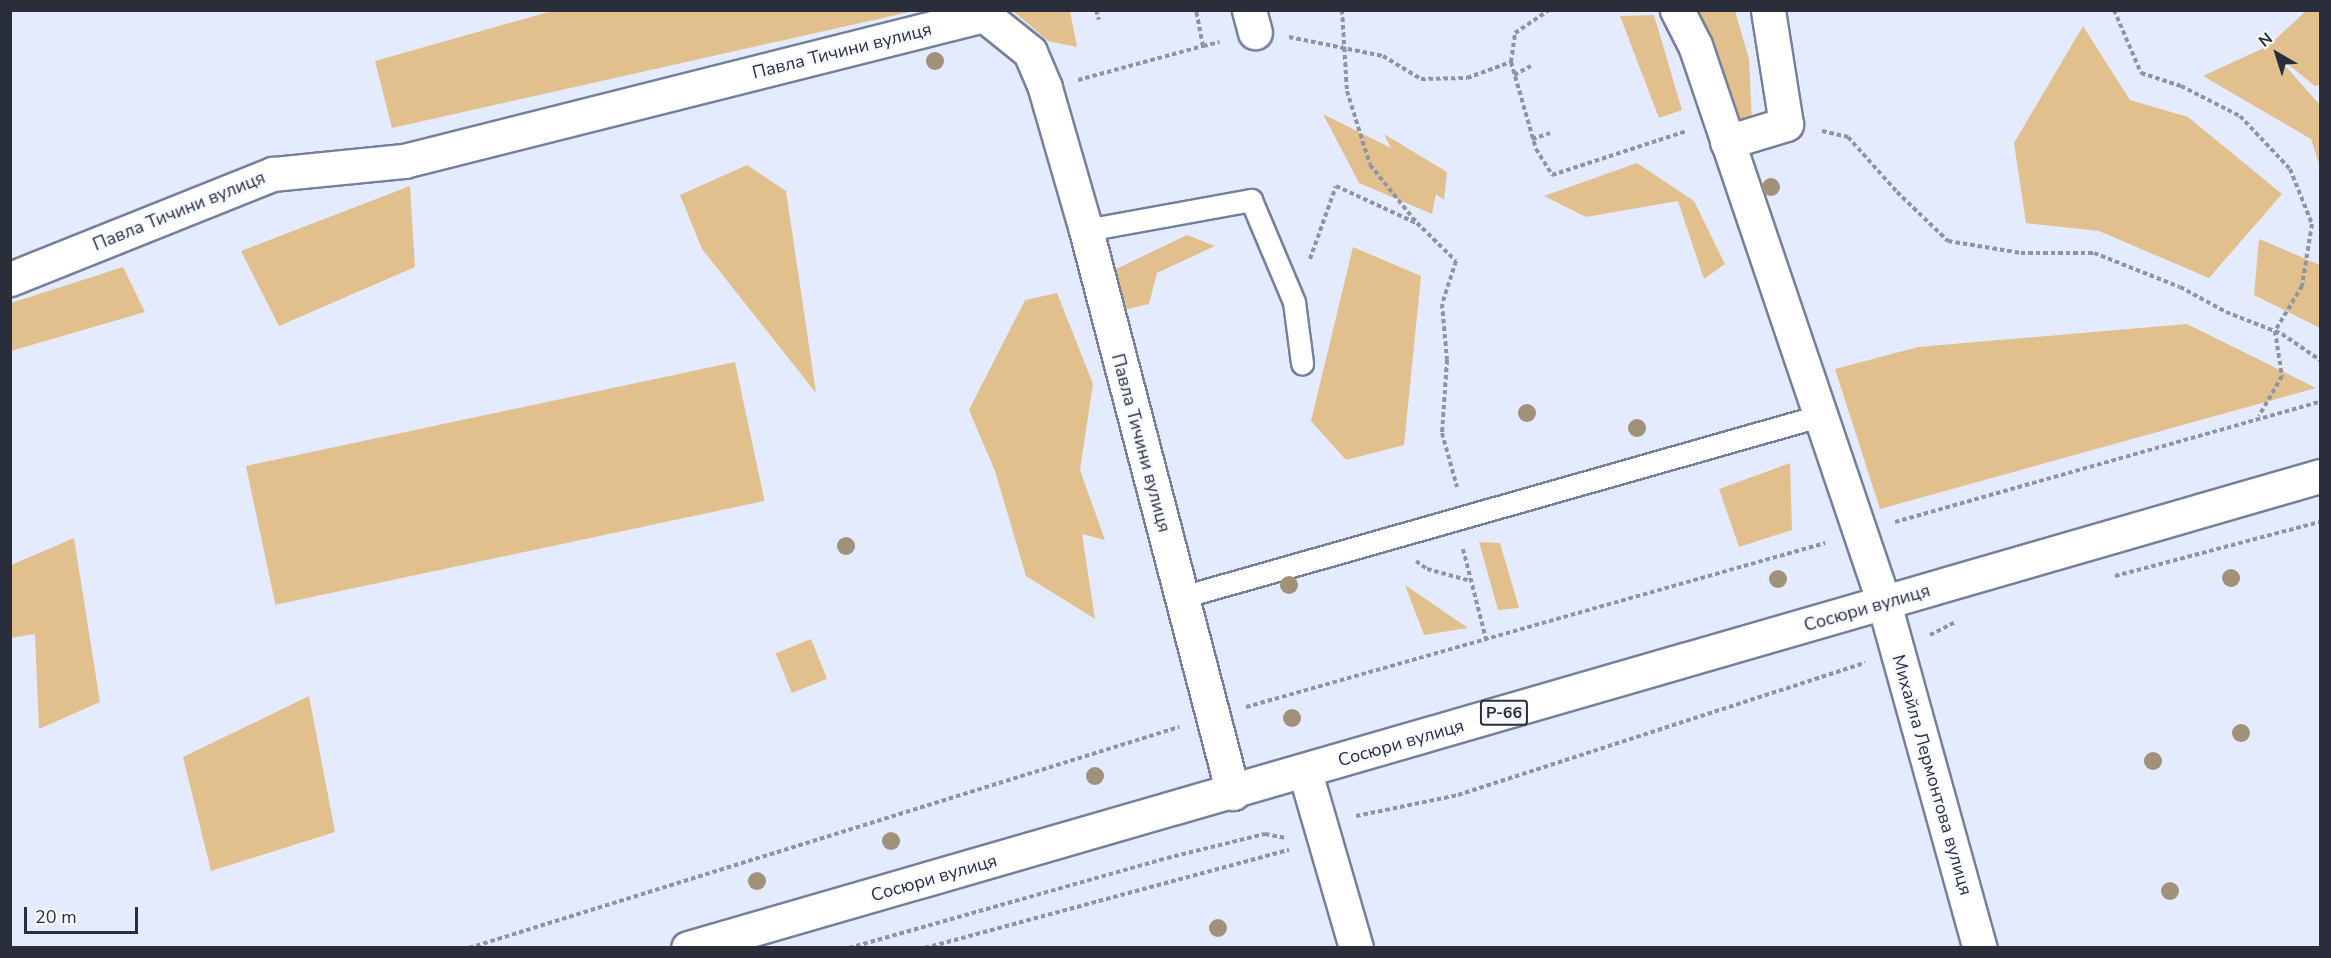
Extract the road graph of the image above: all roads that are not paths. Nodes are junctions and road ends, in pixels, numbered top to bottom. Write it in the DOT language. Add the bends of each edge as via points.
graph roads {
  1 [pos="1677,10"];
  2 [pos="1768,10"];
  3 [pos="983,13"];
  4 [pos="1724,132"];
  5 [pos="1086,230"];
  6 [pos="10,279"];
  7 [pos="1302,363"];
  8 [pos="1819,416"];
  9 [pos="2320,477"];
  10 [pos="1182,597"];
  11 [pos="1884,603"];
  12 [pos="1305,772"];
  13 [pos="1233,793"];
  14 [pos="688,948"];
  15 [pos="1356,948"];
  16 [pos="1980,948"];
  1 -- 4 [label="street, Михайла Лермонтова вулиця" via="1695,45"];
  2 -- 4 [label="street" via="1786,124"];
  3 -- 5 [label="street, Павла Тичини вулиця" via="1030,52 1045,88"];
  3 -- 6 [label="street, Павла Тичини вулиця" via="404,161 273,174"];
  4 -- 8 [label="street, Михайла Лермонтова вулиця"];
  5 -- 7 [label="lane" via="1251,200 1294,302"];
  5 -- 10 [label="street, Павла Тичини вулиця"];
  8 -- 10 [label="lane"];
  8 -- 11 [label="street, Михайла Лермонтова вулиця"];
  9 -- 11 [label="street, Сосюри вулиця / Р-66"];
  10 -- 13 [label="street, Павла Тичини вулиця"];
  11 -- 12 [label="street, Сосюри вулиця / Р-66"];
  11 -- 16 [label="street, Михайла Лермонтова вулиця"];
  12 -- 13 [label="street, Сосюри вулиця / Р-66"];
  12 -- 15 [label="street" via="1318,839"];
  13 -- 14 [label="street, Сосюри вулиця / Р-66"];
}
